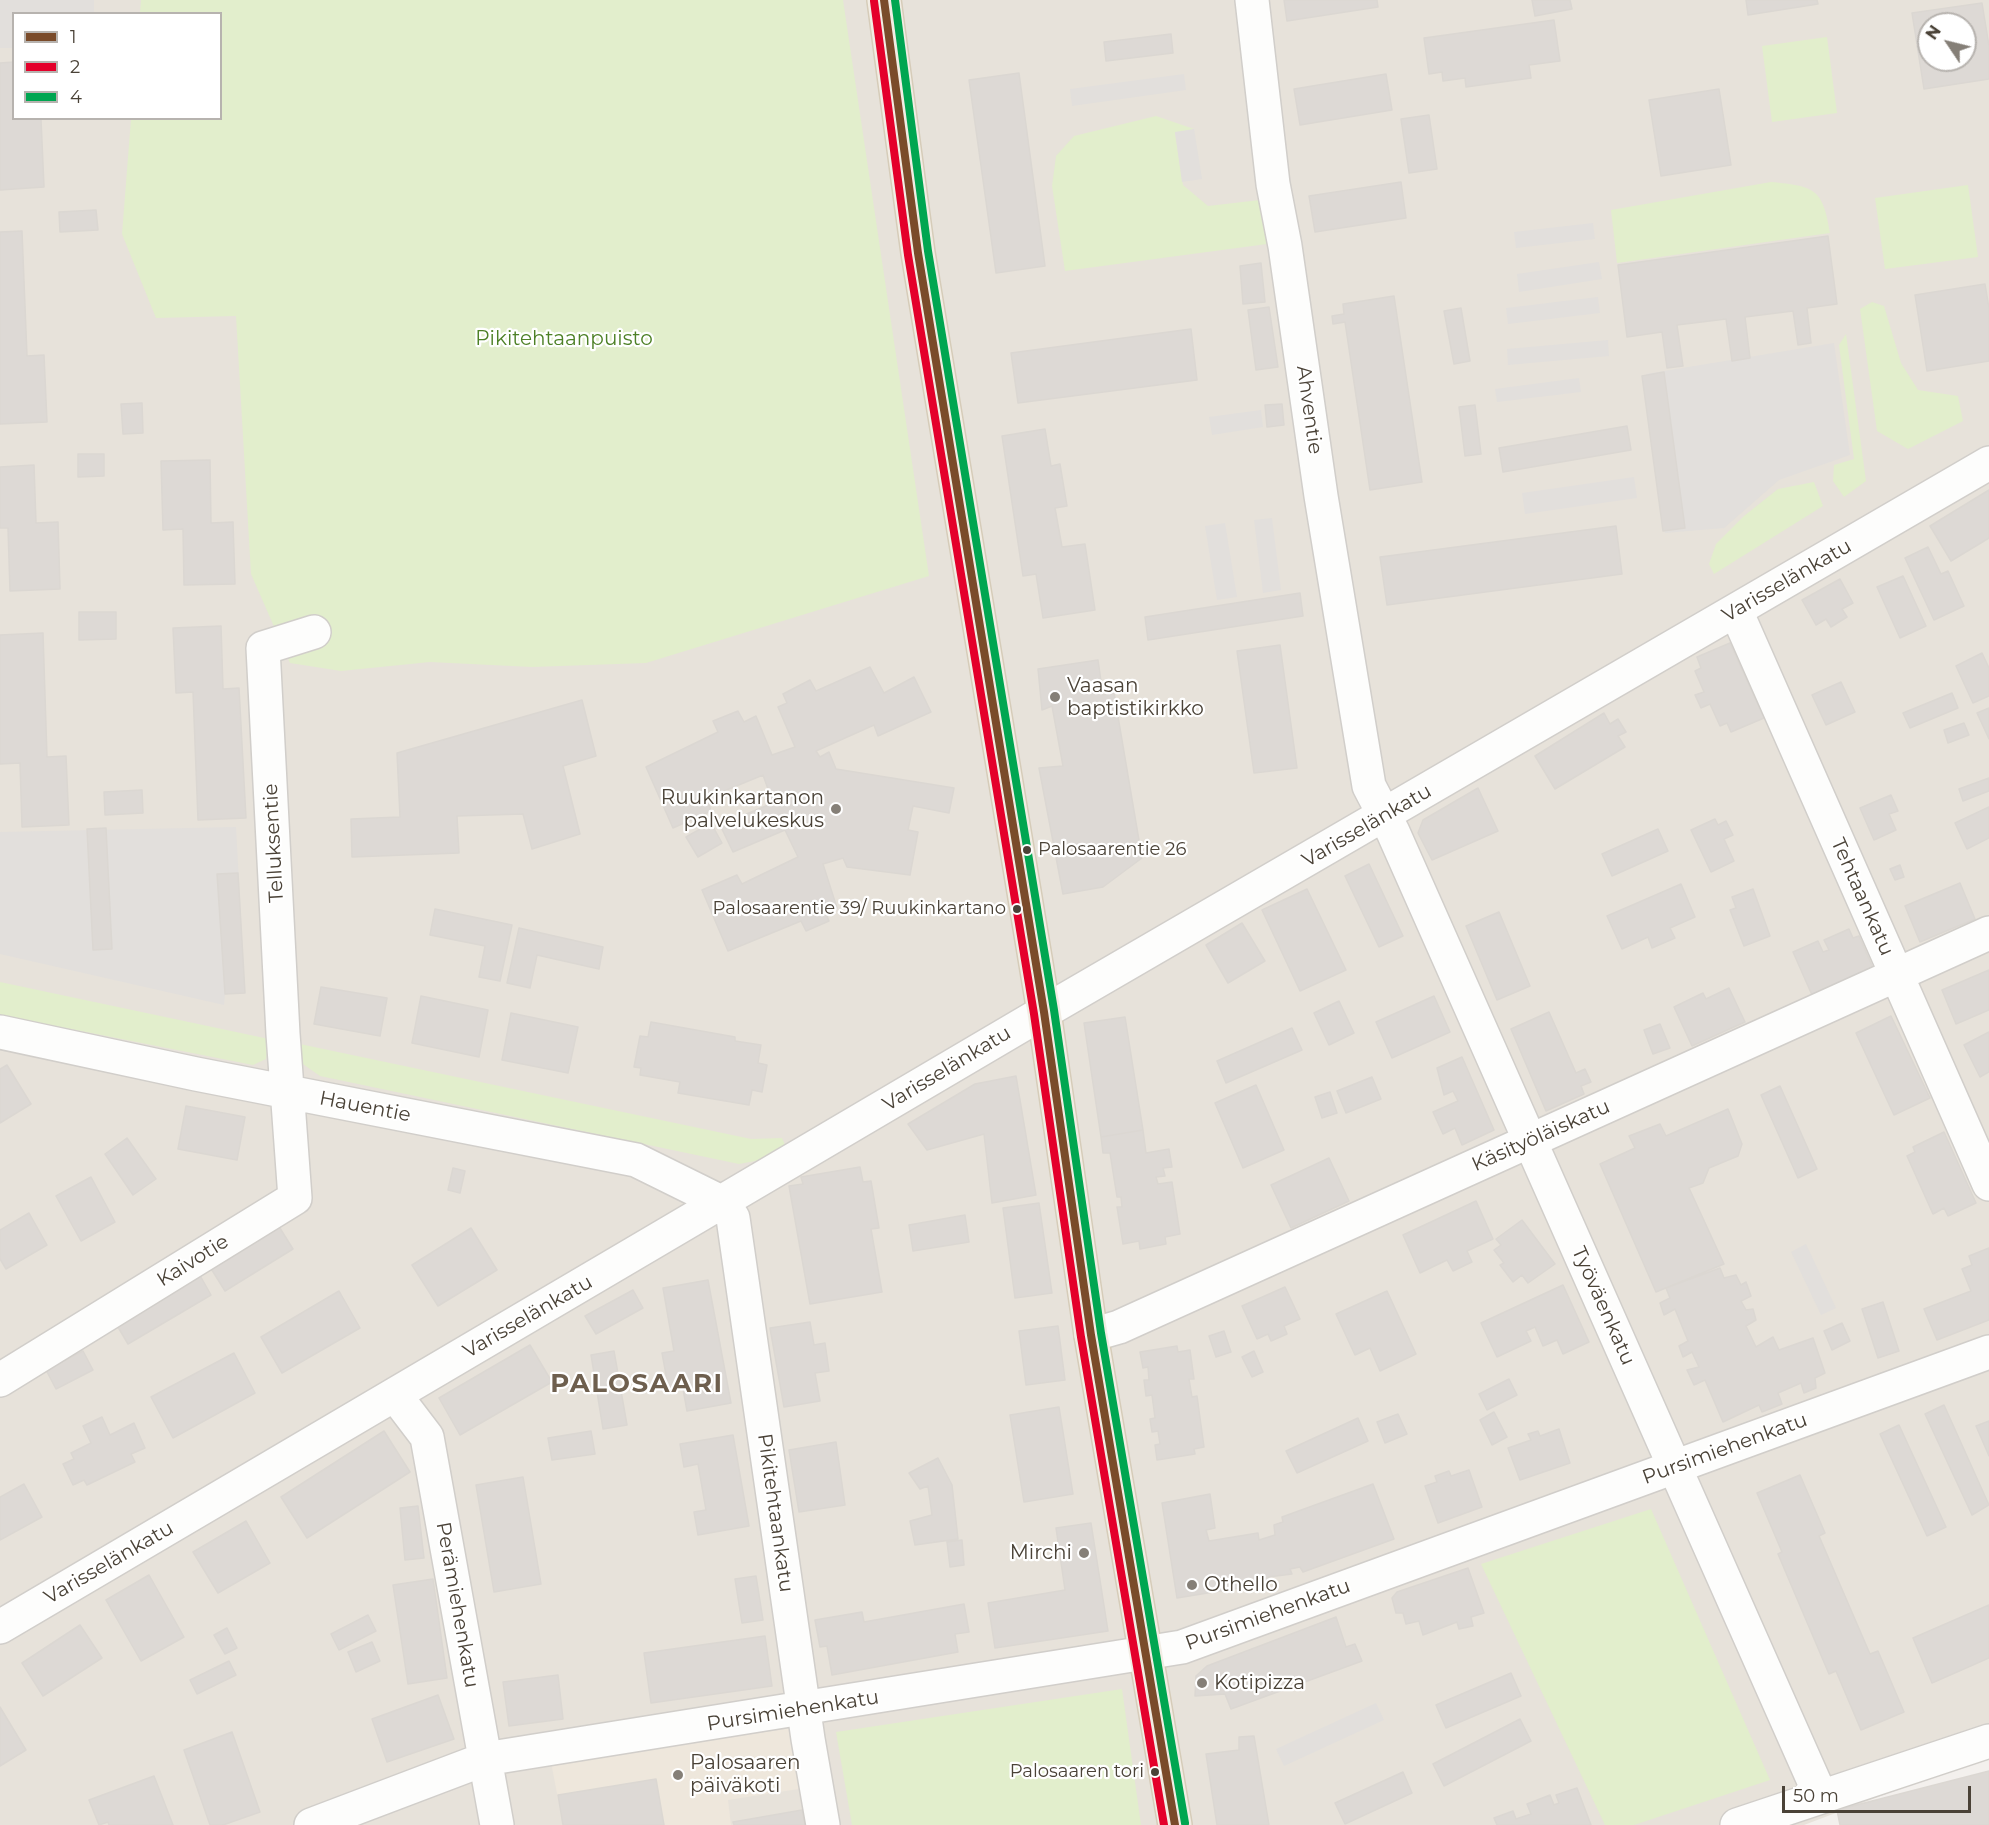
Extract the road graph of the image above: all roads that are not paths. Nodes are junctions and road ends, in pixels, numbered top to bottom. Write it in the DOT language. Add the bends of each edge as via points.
graph roads {
  1 [pos="884,0"];
  2 [pos="1252,0"];
  3 [pos="1989,462"];
  4 [pos="1736,610"];
  5 [pos="314,632"];
  6 [pos="1384,816"];
  7 [pos="1989,933"];
  8 [pos="1897,975"];
  9 [pos="1044,1012"];
  10 [pos="0,1032"];
  11 [pos="289,1092"];
  12 [pos="1530,1141"];
  13 [pos="1989,1184"];
  14 [pos="723,1203"];
  15 [pos="1091,1335"];
  16 [pos="1989,1352"];
  17 [pos="0,1380"];
  18 [pos="394,1395"];
  19 [pos="1675,1467"];
  20 [pos="0,1627"];
  21 [pos="1148,1653"];
  22 [pos="804,1710"];
  23 [pos="1989,1741"];
  24 [pos="485,1759"];
  25 [pos="1821,1797"];
  26 [pos="311,1825"];
  27 [pos="497,1825"];
  28 [pos="823,1825"];
  29 [pos="1175,1825"];
  30 [pos="1737,1825"];
  1 -- 9 [label="main road" via="918,253"];
  2 -- 6 [label="street, Ahventie" via="1273,184 1321,496 1369,786"];
  3 -- 4 [label="street, Varisselänkatu"];
  4 -- 6 [label="street, Varisselänkatu"];
  4 -- 8 [label="street, Tehtaankatu"];
  5 -- 11 [label="street, Telluksentie" via="263,648"];
  6 -- 9 [label="street, Varisselänkatu"];
  6 -- 12 [label="street, Työväenkatu"];
  7 -- 8 [label="street, Käsityöläiskatu"];
  8 -- 12 [label="street, Käsityöläiskatu"];
  8 -- 13 [label="street, Tehtaankatu"];
  9 -- 14 [label="street, Varisselänkatu"];
  9 -- 15 [label="main road"];
  10 -- 11 [label="street, Hauentie"];
  11 -- 14 [label="street, Hauentie" via="636,1160"];
  11 -- 17 [label="street, Kaivotie" via="296,1198"];
  12 -- 15 [label="street, Käsityöläiskatu" via="1119,1327"];
  12 -- 19 [label="street, Työväenkatu"];
  14 -- 18 [label="street, Varisselänkatu"];
  14 -- 22 [label="street, Pikitehtaankatu" via="733,1218"];
  15 -- 21 [label="main road"];
  16 -- 19 [label="street, Pursimiehenkatu"];
  18 -- 20 [label="street, Varisselänkatu"];
  18 -- 24 [label="street, Perämiehenkatu" via="427,1437"];
  19 -- 21 [label="street, Pursimiehenkatu" via="1191,1645"];
  19 -- 25 [label="street, Työväenkatu"];
  21 -- 22 [label="street, Pursimiehenkatu"];
  21 -- 29 [label="main road"];
  22 -- 24 [label="street, Pursimiehenkatu"];
  22 -- 28 [label="street, Pikitehtaankatu"];
  23 -- 25 [label="street"];
  24 -- 26 [label="street, Pursimiehenkatu"];
  24 -- 27 [label="street, Perämiehenkatu"];
  25 -- 30 [label="street"];
}
